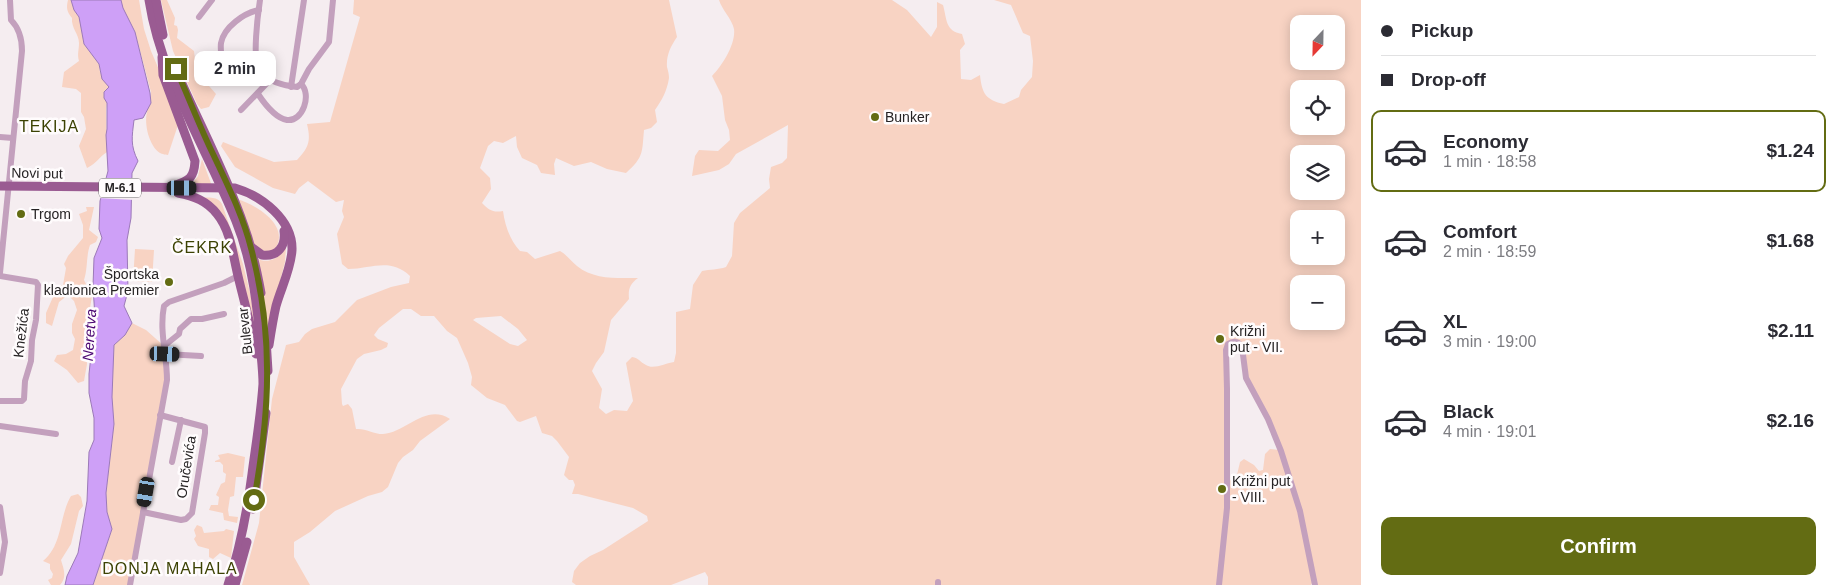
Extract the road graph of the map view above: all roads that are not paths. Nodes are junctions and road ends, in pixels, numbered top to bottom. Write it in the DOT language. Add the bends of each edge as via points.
graph roads {
  1 [pos="10,0"];
  2 [pos="149,0"];
  3 [pos="156,0"];
  4 [pos="212,0"];
  5 [pos="260,0"];
  6 [pos="304,0"];
  7 [pos="333,0"];
  8 [pos="259,10"];
  9 [pos="199,17"];
  10 [pos="162,52"];
  11 [pos="223,67"];
  12 [pos="271,79"];
  13 [pos="301,84"];
  14 [pos="291,87"];
  15 [pos="258,94"];
  16 [pos="241,110"];
  17 [pos="0,137"];
  18 [pos="12,138"];
  19 [pos="222,179"];
  20 [pos="4,186"];
  21 [pos="166,188"];
  22 [pos="233,205"];
  23 [pos="282,221"];
  24 [pos="3,224"];
  25 [pos="251,247"];
  26 [pos="0,275"];
  27 [pos="238,276"];
  28 [pos="224,314"];
  29 [pos="164,346"];
  30 [pos="165,354"];
  31 [pos="201,356"];
  32 [pos="268,357"];
  33 [pos="0,401"];
  34 [pos="261,406"];
  35 [pos="160,415"];
  36 [pos="181,420"];
  37 [pos="0,426"];
  38 [pos="56,434"];
  39 [pos="172,462"];
  40 [pos="0,507"];
  41 [pos="143,512"];
  42 [pos="0,572"];
  43 [pos="130,585"];
  44 [pos="228,585"];
  45 [pos="235,585"];
  46 [pos="1219,585"];
  47 [pos="1314,585"];
  1 -- 18 [label="street" via="11,20 17,26 22,43"];
  2 -- 10 [label="main road, Bulevar"];
  3 -- 19 [label="main road" via="168,50"];
  4 -- 9 [label="street"];
  5 -- 8 [label="street"];
  6 -- 14 [label="street"];
  7 -- 13 [label="street" via="329,42"];
  8 -- 11 [label="street" via="243,16 223,38 220,45"];
  8 -- 12 [label="street" via="256,63 258,70"];
  10 -- 19 [label="main road, Bulevar" via="186,111"];
  10 -- 21 [label="main road" via="163,75 195,160 190,180"];
  12 -- 14 [label="street"];
  12 -- 15 [label="street"];
  13 -- 14 [label="street"];
  13 -- 15 [label="street" via="306,93 306,103 292,119 285,120 274,113"];
  15 -- 16 [label="street"];
  17 -- 18 [label="street"];
  18 -- 20 [label="street"];
  19 -- 22 [label="main road, Bulevar"];
  20 -- 21 [label="main road, Novi put / M-6.1"];
  20 -- 24 [label="street"];
  21 -- 23 [label="main road, M-6.1" via="236,188 264,202"];
  21 -- 27 [label="main road, M-6.1" via="197,198 218,214 226,230"];
  22 -- 25 [label="main road"];
  22 -- 34 [label="main road, Bulevar" via="256,303 262,360"];
  23 -- 25 [label="main road" via="285,240 279,251 267,256"];
  23 -- 32 [label="main road, M-6.1" via="288,230 292,251 276,307"];
  24 -- 26 [label="street"];
  25 -- 32 [label="main road"];
  26 -- 33 [label="street, Knežića" via="38,284 24,399"];
  27 -- 29 [label="street" via="166,304 162,318"];
  27 -- 34 [label="main road, M-6.1" via="254,337"];
  28 -- 29 [label="street" via="187,321 179,334"];
  29 -- 30 [label="street"];
  30 -- 31 [label="street"];
  30 -- 35 [label="street" via="167,380"];
  32 -- 45 [label="main road, M-6.1" via="268,395 257,483"];
  34 -- 44 [label="main road, Bulevar / M-6.1" via="246,518"];
  35 -- 36 [label="street, Oručevića"];
  35 -- 41 [label="street"];
  36 -- 39 [label="street, Oručevića"];
  36 -- 41 [label="street, Oručevića" via="202,425 205,430 190,516 182,520"];
  37 -- 38 [label="street"];
  40 -- 42 [label="street" via="5,542"];
  41 -- 43 [label="street"];
  46 -- 47 [label="street" via="1227,498 1226,350 1233,342 1242,347 1246,378 1281,450 1300,511"];
}
